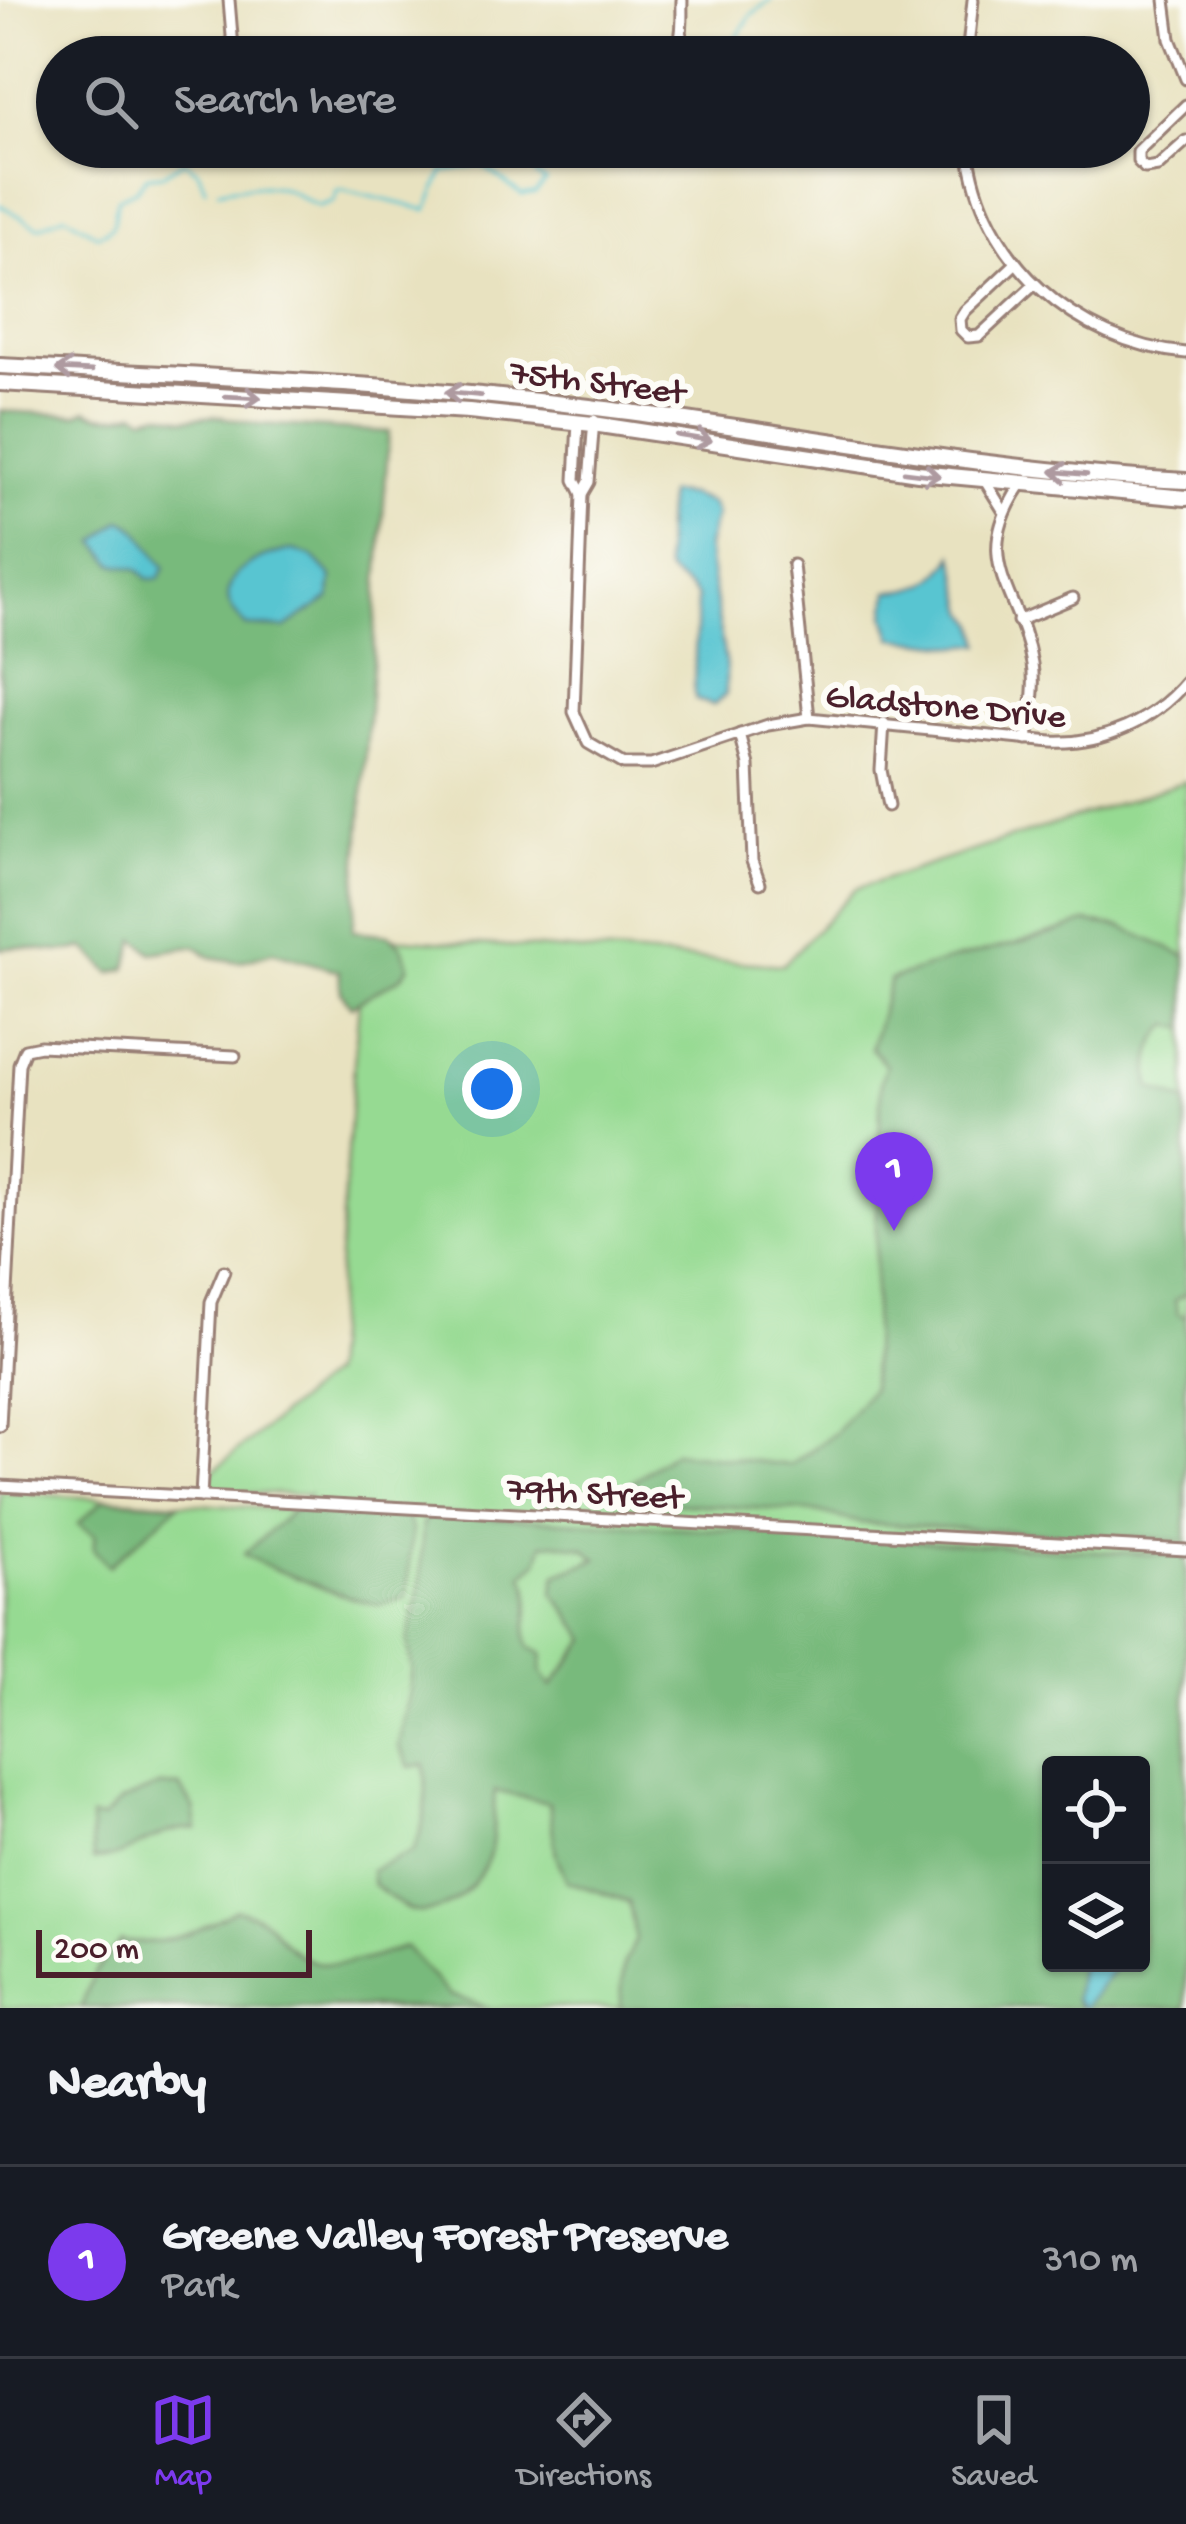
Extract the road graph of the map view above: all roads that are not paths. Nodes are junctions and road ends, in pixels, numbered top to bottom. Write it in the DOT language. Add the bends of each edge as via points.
graph roads {
  1 [pos="230,0"];
  2 [pos="682,0"];
  3 [pos="974,0"];
  4 [pos="1165,0"];
  5 [pos="232,36"];
  6 [pos="681,36"];
  7 [pos="970,36"];
  8 [pos="1186,79"];
  9 [pos="1186,106"];
  10 [pos="1150,138"];
  11 [pos="1186,141"];
  12 [pos="1150,167"];
  13 [pos="973,168"];
  14 [pos="1016,263"];
  15 [pos="1035,284"];
  16 [pos="1186,353"];
  17 [pos="0,366"];
  18 [pos="0,383"];
  19 [pos="586,415"];
  20 [pos="985,481"];
  21 [pos="1186,481"];
  22 [pos="1022,485"];
  23 [pos="1186,498"];
  24 [pos="1004,510"];
  25 [pos="793,565"];
  26 [pos="1073,598"];
  27 [pos="1018,621"];
  28 [pos="1186,682"];
  29 [pos="808,718"];
  30 [pos="884,723"];
  31 [pos="740,734"];
  32 [pos="1027,740"];
  33 [pos="888,806"];
  34 [pos="760,883"];
  35 [pos="235,1056"];
  36 [pos="224,1271"];
  37 [pos="0,1426"];
  38 [pos="0,1486"];
  39 [pos="201,1497"];
  40 [pos="1186,1550"];
  1 -- 5 [label="street"];
  2 -- 6 [label="street"];
  3 -- 7 [label="street"];
  4 -- 8 [label="street"];
  9 -- 10 [label="street"];
  11 -- 12 [label="street"];
  13 -- 14 [label="street" via="981,201"];
  14 -- 15 [label="street"];
  14 -- 15 [label="street" via="965,311 961,330 979,336"];
  15 -- 16 [label="street" via="1103,333"];
  19 -- 17 [label="main road, 75th Street, one-way" via="425,391"];
  18 -- 19 [label="main road, 75th Street, one-way"];
  19 -- 20 [label="main road, 75th Street, one-way"];
  21 -- 19 [label="main road, 75th Street, one-way"];
  19 -- 31 [label="street, Gladstone Drive" via="575,481 582,494 574,712 588,743 614,761 644,765"];
  20 -- 22 [label="main road, 75th Street"];
  20 -- 24 [label="street"];
  22 -- 23 [label="main road, 75th Street"];
  22 -- 24 [label="street"];
  24 -- 27 [label="street" via="998,558"];
  25 -- 29 [label="street"];
  26 -- 27 [label="street"];
  27 -- 32 [label="street" via="1034,679"];
  28 -- 32 [label="street, Gladstone Drive" via="1163,709 1118,731 1074,742"];
  29 -- 30 [label="street, Gladstone Drive"];
  29 -- 31 [label="street, Gladstone Drive"];
  30 -- 32 [label="street, Gladstone Drive"];
  30 -- 33 [label="street"];
  31 -- 34 [label="street"];
  35 -- 37 [label="street" via="25,1049"];
  36 -- 39 [label="street" via="211,1302"];
  38 -- 39 [label="street, 79th Street"];
  39 -- 40 [label="street, 79th Street"];
}
